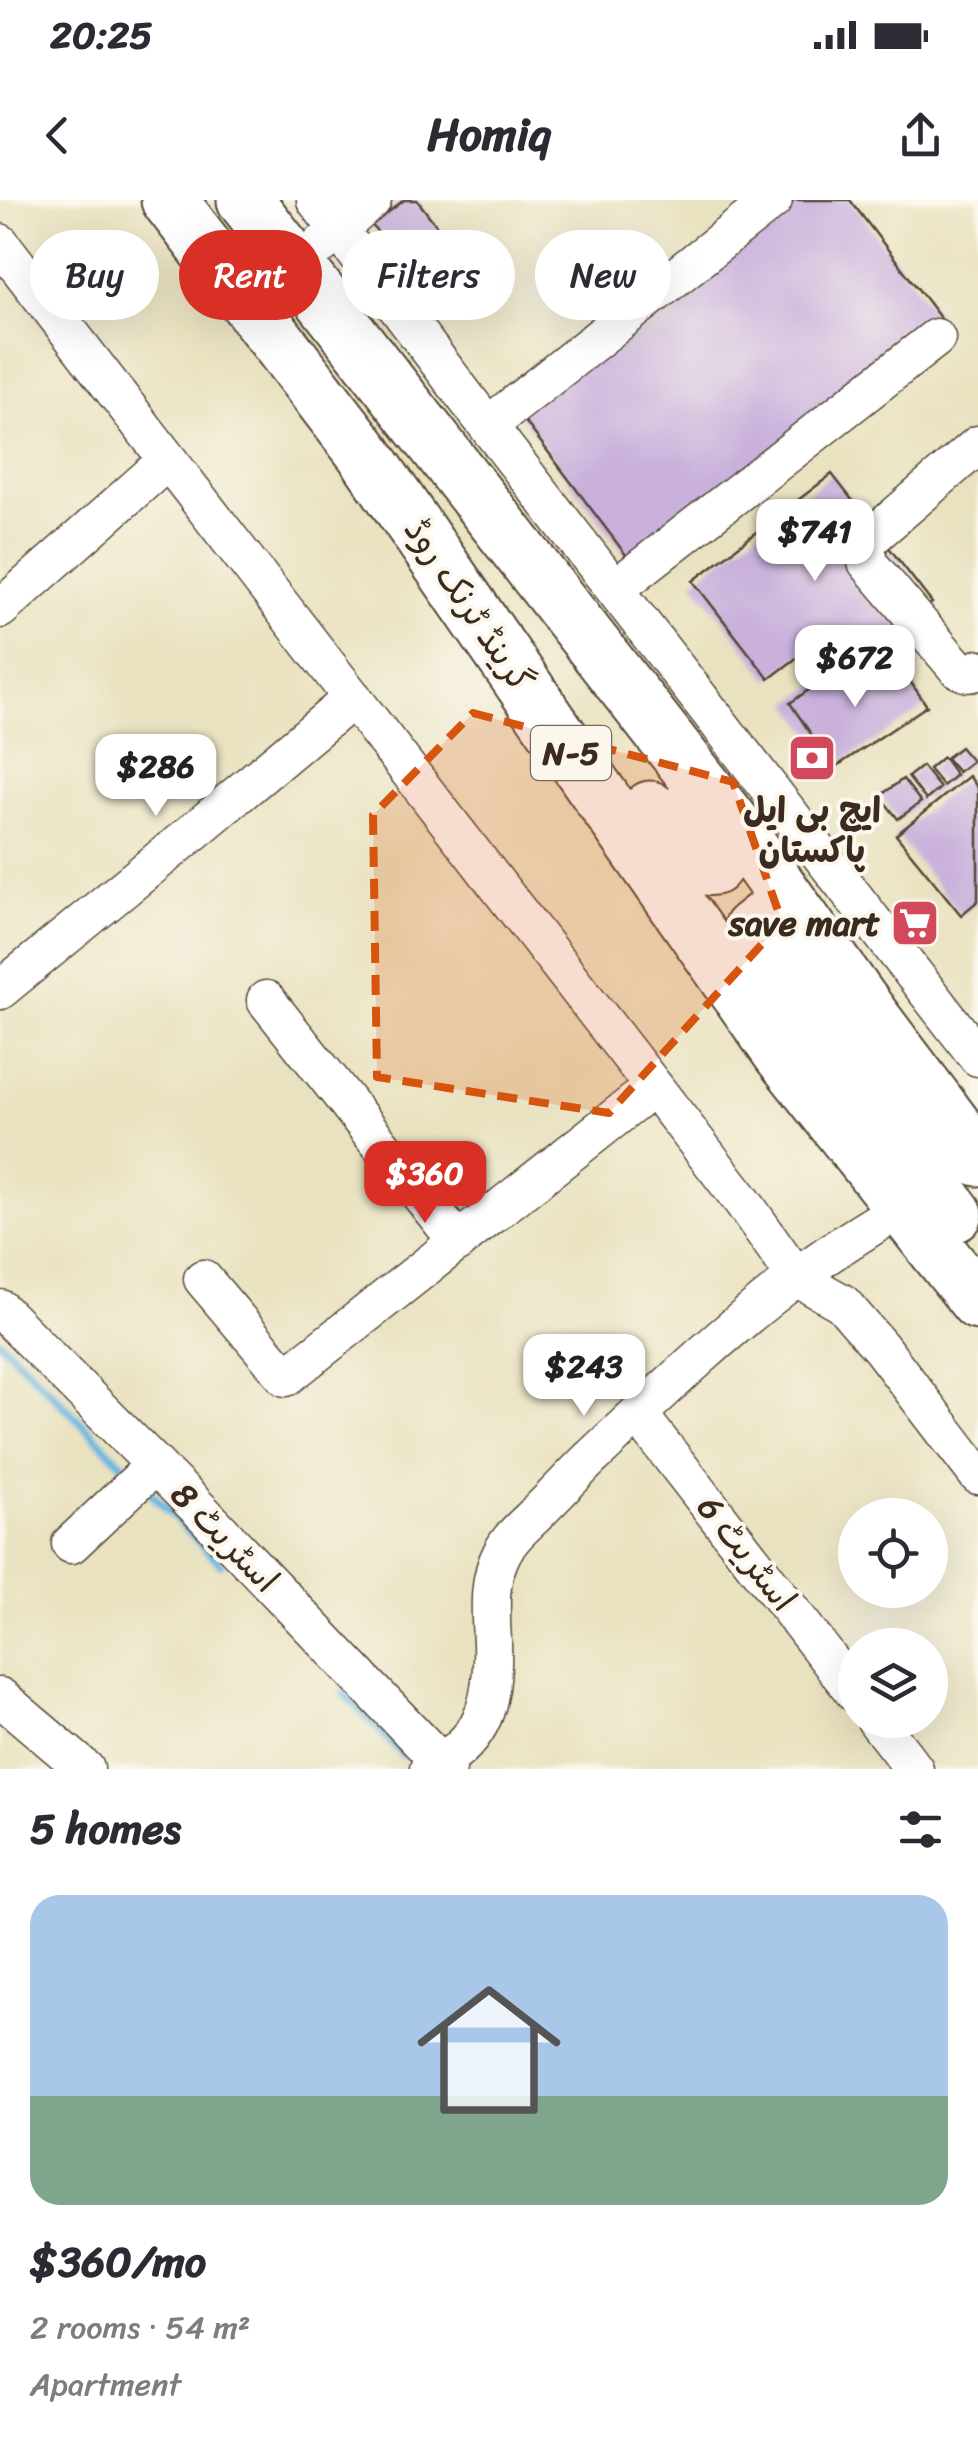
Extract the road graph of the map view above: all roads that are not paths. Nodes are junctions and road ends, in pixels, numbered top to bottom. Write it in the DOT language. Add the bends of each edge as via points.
graph roads {
  1 [pos="169,200"];
  2 [pos="245,200"];
  3 [pos="372,200"];
  4 [pos="773,200"];
  5 [pos="327,215"];
  6 [pos="269,230"];
  7 [pos="0,243"];
  8 [pos="322,298"];
  9 [pos="936,338"];
  10 [pos="489,426"];
  11 [pos="978,445"];
  12 [pos="364,453"];
  13 [pos="168,460"];
  14 [pos="521,552"];
  15 [pos="616,588"];
  16 [pos="0,609"];
  17 [pos="978,669"];
  18 [pos="352,698"];
  19 [pos="0,990"];
  20 [pos="266,1000"];
  21 [pos="870,1016"];
  22 [pos="978,1057"];
  23 [pos="654,1087"];
  24 [pos="978,1158"];
  25 [pos="903,1206"];
  26 [pos="458,1242"];
  27 [pos="978,1245"];
  28 [pos="796,1276"];
  29 [pos="203,1279"];
  30 [pos="978,1302"];
  31 [pos="0,1310"];
  32 [pos="638,1414"];
  33 [pos="978,1475"];
  34 [pos="142,1476"];
  35 [pos="70,1544"];
  36 [pos="838,1671"];
  37 [pos="0,1697"];
  38 [pos="890,1738"];
  39 [pos="439,1767"];
  40 [pos="85,1769"];
  41 [pos="914,1769"];
  1 -- 12 [label="highway, گرینڈ ٹرنک روڈ / N-5"];
  2 -- 6 [label="highway, گرینڈ ٹرنک روڈ / N-5"];
  3 -- 5 [label="street"];
  4 -- 10 [label="street"];
  5 -- 10 [label="street"];
  7 -- 13 [label="street"];
  8 -- 14 [label="highway, گرینڈ ٹرنک روڈ / N-5"];
  9 -- 15 [label="street"];
  10 -- 15 [label="street"];
  11 -- 17 [label="street" via="867,540 866,553 958,669"];
  12 -- 14 [label="highway" via="517,631 688,861 714,867 721,844"];
  12 -- 25 [label="highway, گرینڈ ٹرنک روڈ / N-5" via="782,1055"];
  13 -- 16 [label="street"];
  13 -- 18 [label="street"];
  14 -- 21 [label="highway, گرینڈ ٹرنک روڈ / N-5" via="740,833"];
  15 -- 22 [label="street"];
  18 -- 19 [label="street"];
  18 -- 23 [label="street"];
  20 -- 26 [label="street"];
  21 -- 24 [label="highway, گرینڈ ٹرنک روڈ / N-5"];
  21 -- 27 [label="highway" via="770,917 751,929 752,940"];
  23 -- 26 [label="street"];
  23 -- 28 [label="street"];
  25 -- 28 [label="street"];
  25 -- 30 [label="highway, گرینڈ ٹرنک روڈ / N-5"];
  26 -- 29 [label="street" via="286,1377"];
  28 -- 32 [label="street"];
  28 -- 33 [label="street" via="842,1303"];
  31 -- 34 [label="street, اسٹریٹ 8"];
  32 -- 36 [label="street, اسٹریٹ 6"];
  32 -- 39 [label="street" via="502,1552 490,1610 488,1708"];
  34 -- 35 [label="street"];
  34 -- 39 [label="street, اسٹریٹ 8"];
  37 -- 40 [label="street"];
  38 -- 41 [label="street"];
}
